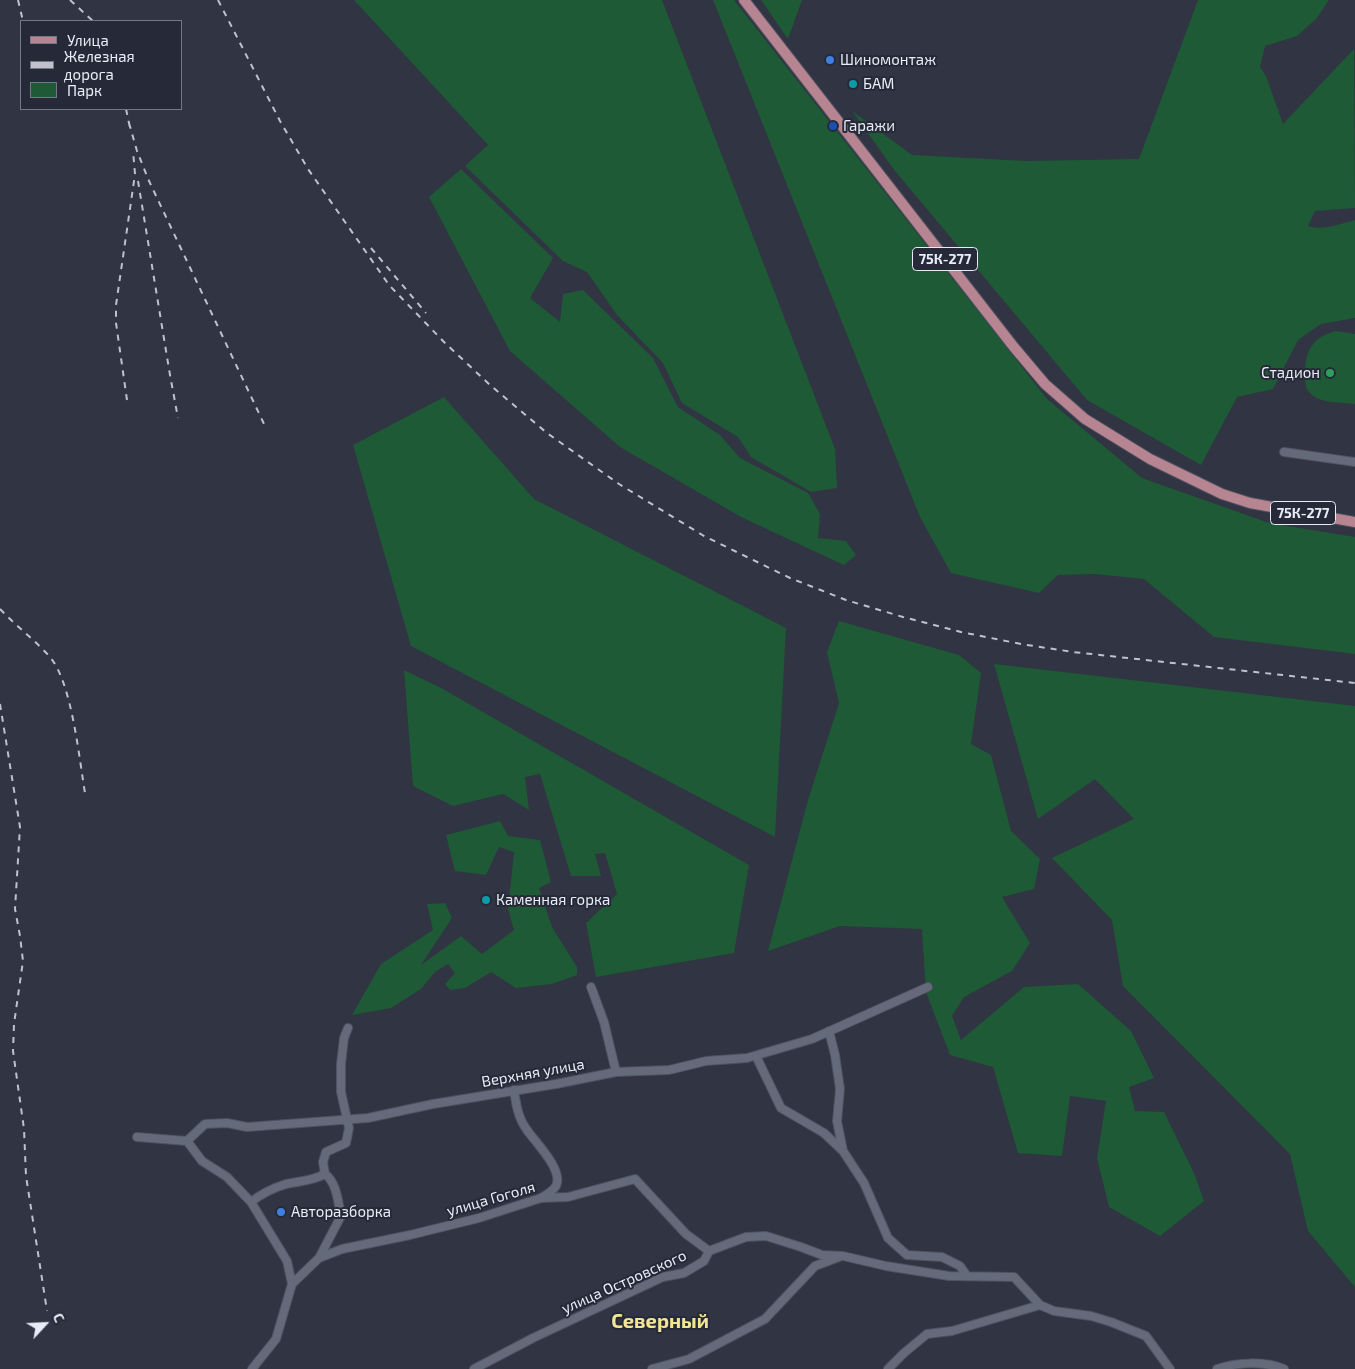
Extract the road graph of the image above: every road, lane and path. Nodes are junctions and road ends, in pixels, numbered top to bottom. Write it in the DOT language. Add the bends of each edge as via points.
graph roads {
  1 [pos="744,0"];
  2 [pos="1284,452"];
  3 [pos="1355,462"];
  4 [pos="1355,522"];
  5 [pos="591,987"];
  6 [pos="928,987"];
  7 [pos="348,1028"];
  8 [pos="829,1031"];
  9 [pos="756,1056"];
  10 [pos="616,1072"];
  11 [pos="514,1090"];
  12 [pos="346,1119"];
  13 [pos="137,1137"];
  14 [pos="187,1141"];
  15 [pos="843,1151"];
  16 [pos="324,1174"];
  17 [pos="541,1198"];
  18 [pos="250,1202"];
  19 [pos="709,1251"];
  20 [pos="843,1256"];
  21 [pos="319,1258"];
  22 [pos="967,1276"];
  23 [pos="292,1284"];
  24 [pos="1040,1305"];
  25 [pos="252,1369"];
  26 [pos="474,1369"];
  27 [pos="652,1369"];
  28 [pos="888,1369"];
  29 [pos="1170,1369"];
  30 [pos="1217,1369"];
  31 [pos="1284,1369"];
  1 -- 4 [label="main road, 75К-277" via="1013,346 1045,384 1085,419 1150,459 1222,494 1250,504"];
  2 -- 3 [label="street"];
  5 -- 10 [label="street" via="604,1022"];
  6 -- 8 [label="street, Верхняя улица"];
  7 -- 12 [label="street" via="341,1064 341,1092"];
  8 -- 9 [label="street, Верхняя улица"];
  8 -- 15 [label="street" via="840,1089 838,1121"];
  9 -- 10 [label="street, Верхняя улица" via="706,1061 669,1070"];
  9 -- 15 [label="street" via="781,1108 824,1133"];
  10 -- 11 [label="street, Верхняя улица"];
  11 -- 12 [label="street, Верхняя улица" via="368,1118"];
  11 -- 17 [label="street" via="517,1110 526,1129 552,1163 556,1175 557,1184"];
  12 -- 14 [label="street, Верхняя улица" via="247,1127 227,1123 205,1124"];
  12 -- 16 [label="street" via="349,1128 346,1143 326,1152"];
  13 -- 14 [label="street"];
  14 -- 18 [label="street" via="202,1161 228,1177"];
  15 -- 22 [label="street" via="864,1183 888,1238 907,1255 942,1257 960,1266"];
  16 -- 18 [label="street" via="274,1188"];
  16 -- 21 [label="street" via="334,1187 341,1216"];
  17 -- 19 [label="street, улица Гоголя" via="568,1197 635,1179 686,1234"];
  17 -- 21 [label="street, улица Гоголя" via="500,1212 342,1249"];
  18 -- 23 [label="street" via="287,1261"];
  19 -- 20 [label="street, улица Островского" via="746,1237 766,1236 822,1255"];
  19 -- 26 [label="street, улица Островского" via="704,1261 684,1273 663,1277"];
  20 -- 22 [label="street, улица Островского" via="886,1266"];
  20 -- 27 [label="street" via="816,1266 765,1319 689,1359"];
  21 -- 23 [label="street, улица Гоголя"];
  22 -- 24 [label="street, улица Островского" via="1014,1277"];
  23 -- 25 [label="street" via="276,1339"];
  24 -- 28 [label="street" via="927,1334"];
  24 -- 29 [label="street" via="1054,1311 1098,1318 1146,1336"];
  30 -- 31 [label="street" via="1242,1364"];
}
